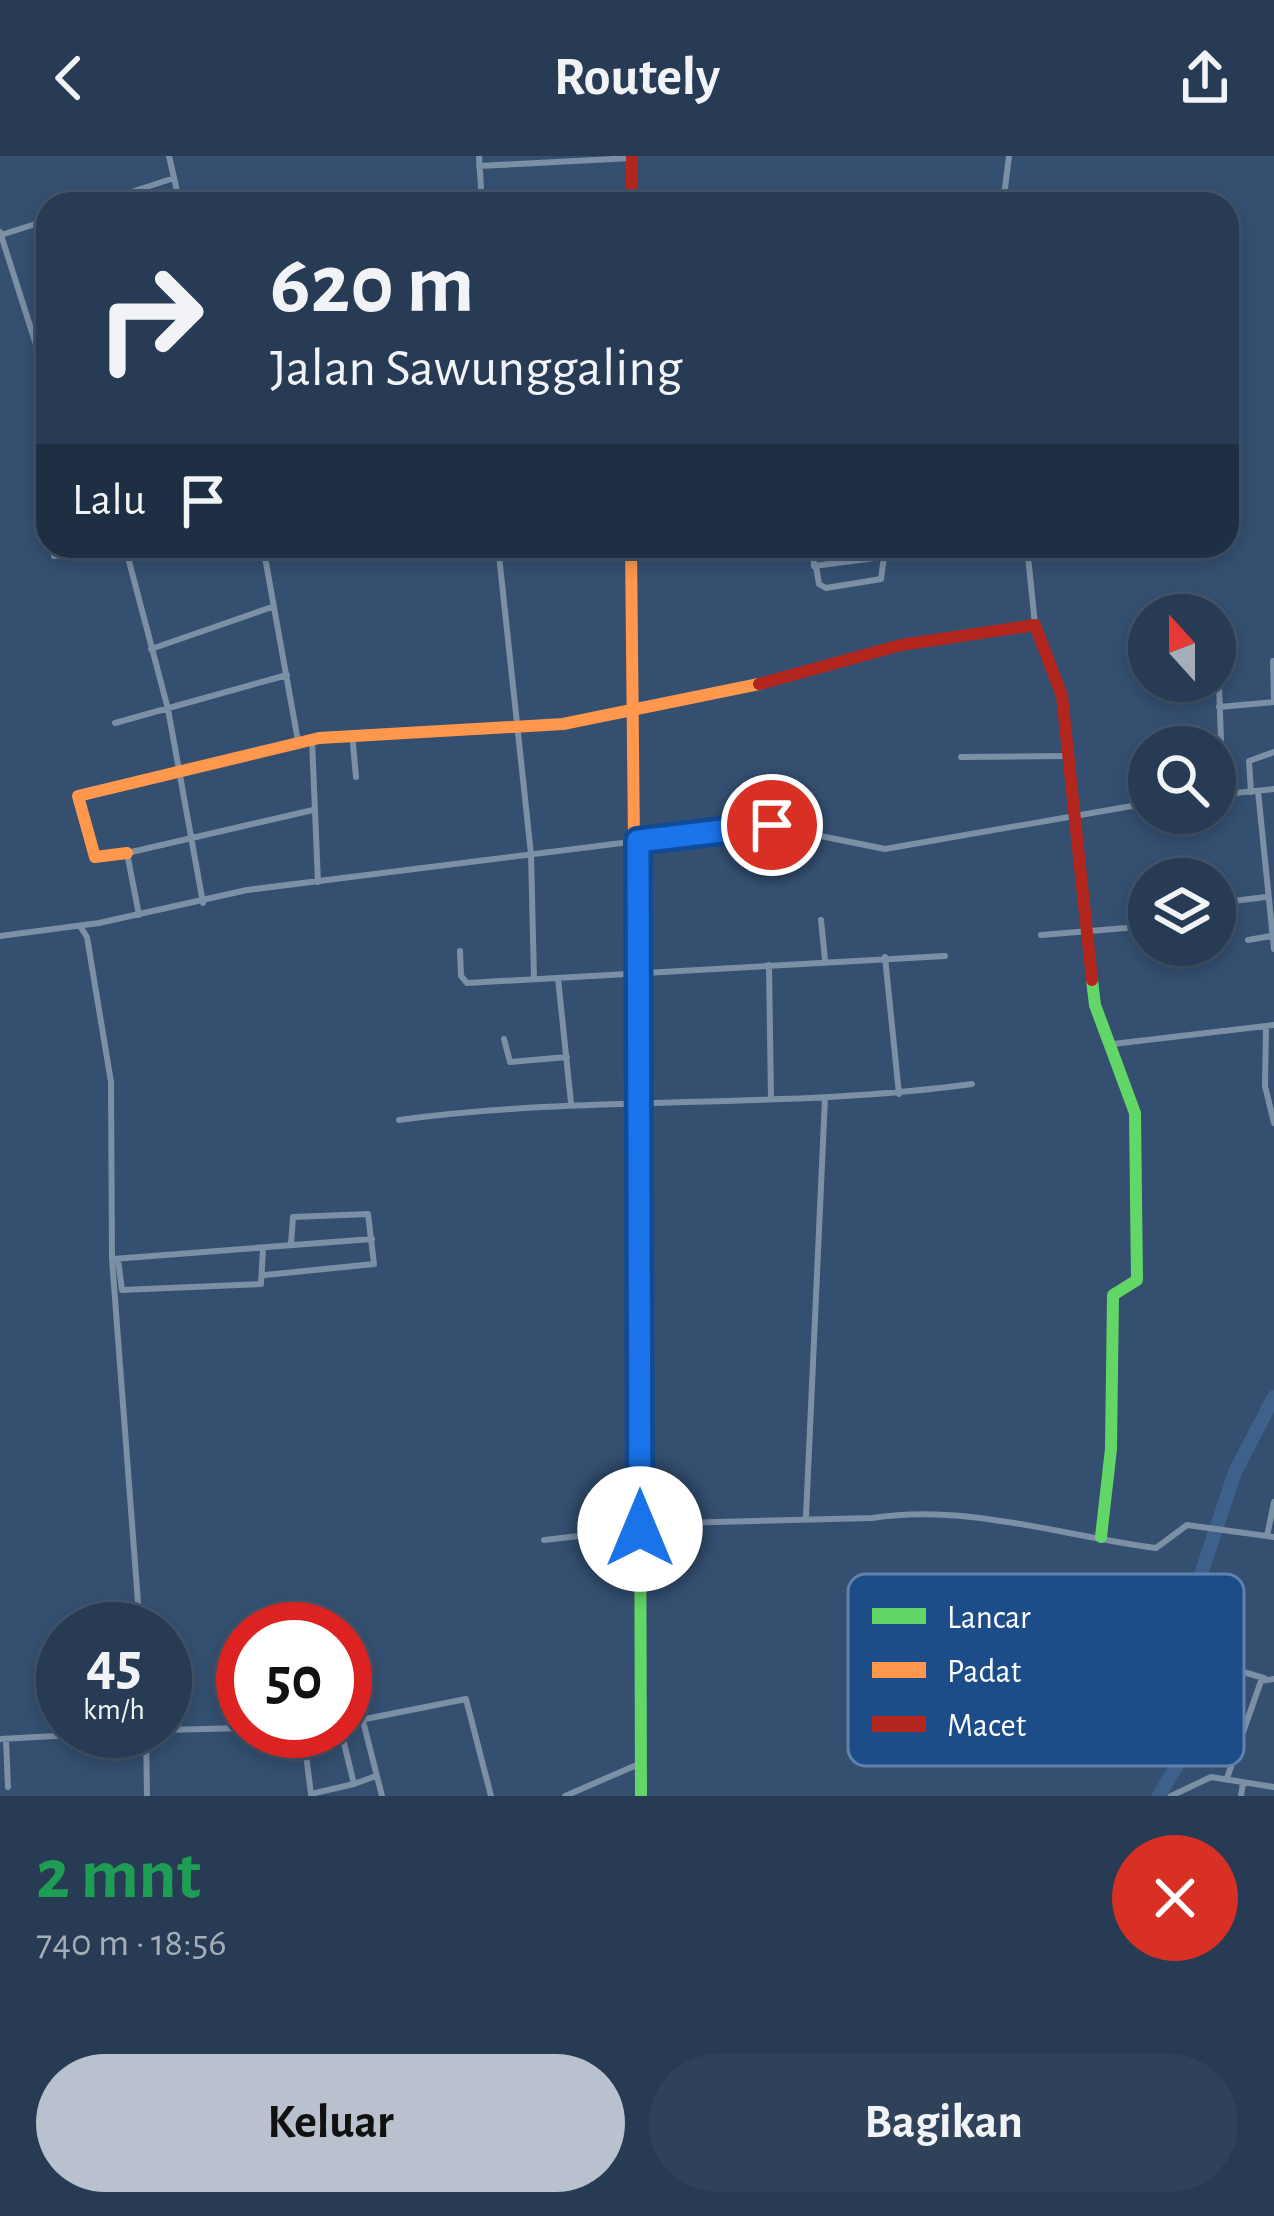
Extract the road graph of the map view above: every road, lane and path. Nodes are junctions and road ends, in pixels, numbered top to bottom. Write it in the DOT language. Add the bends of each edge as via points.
graph roads {
  1 [pos="169,156"];
  2 [pos="479,156"];
  3 [pos="1010,156"];
  4 [pos="632,157"];
  5 [pos="479,166"];
  6 [pos="174,178"];
  7 [pos="131,192"];
  8 [pos="178,192"];
  9 [pos="481,192"];
  10 [pos="632,192"];
  11 [pos="1005,192"];
  12 [pos="36,225"];
  13 [pos="1,238"];
  14 [pos="36,345"];
  15 [pos="127,558"];
  16 [pos="264,558"];
  17 [pos="499,558"];
  18 [pos="631,558"];
  19 [pos="815,558"];
  20 [pos="876,558"];
  21 [pos="884,558"];
  22 [pos="1028,558"];
  23 [pos="816,566"];
  24 [pos="274,606"];
  25 [pos="1035,625"];
  26 [pos="151,649"];
  27 [pos="1273,661"];
  28 [pos="287,675"];
  29 [pos="1219,702"];
  30 [pos="1274,703"];
  31 [pos="1219,707"];
  32 [pos="168,709"];
  33 [pos="632,711"];
  34 [pos="115,723"];
  35 [pos="1219,726"];
  36 [pos="517,729"];
  37 [pos="352,733"];
  38 [pos="305,740"];
  39 [pos="1274,752"];
  40 [pos="1070,756"];
  41 [pos="961,757"];
  42 [pos="181,770"];
  43 [pos="356,777"];
  44 [pos="1274,789"];
  45 [pos="1254,792"];
  46 [pos="1236,794"];
  47 [pos="1128,806"];
  48 [pos="313,810"];
  49 [pos="1074,815"];
  50 [pos="193,837"];
  51 [pos="638,841"];
  52 [pos="127,853"];
  53 [pos="531,854"];
  54 [pos="318,882"];
  55 [pos="1270,885"];
  56 [pos="1266,897"];
  57 [pos="1236,901"];
  58 [pos="202,903"];
  59 [pos="139,915"];
  60 [pos="821,920"];
  61 [pos="77,923"];
  62 [pos="99,923"];
  63 [pos="1126,928"];
  64 [pos="1085,932"];
  65 [pos="1041,935"];
  66 [pos="0,936"];
  67 [pos="1271,936"];
  68 [pos="87,937"];
  69 [pos="1248,940"];
  70 [pos="1274,949"];
  71 [pos="460,952"];
  72 [pos="945,956"];
  73 [pos="885,957"];
  74 [pos="825,961"];
  75 [pos="769,964"];
  76 [pos="637,974"];
  77 [pos="558,978"];
  78 [pos="535,980"];
  79 [pos="1270,1026"];
  80 [pos="504,1039"];
  81 [pos="1113,1044"];
  82 [pos="567,1057"];
  83 [pos="972,1084"];
  84 [pos="898,1094"];
  85 [pos="1270,1095"];
  86 [pos="825,1098"];
  87 [pos="772,1099"];
  88 [pos="638,1101"];
  89 [pos="571,1103"];
  90 [pos="399,1120"];
  91 [pos="1274,1123"];
  92 [pos="372,1239"];
  93 [pos="291,1244"];
  94 [pos="266,1250"];
  95 [pos="115,1259"];
  96 [pos="268,1275"];
  97 [pos="1274,1502"];
  98 [pos="806,1516"];
  99 [pos="640,1526"];
  100 [pos="1101,1537"];
  101 [pos="1270,1537"];
  102 [pos="544,1540"];
  103 [pos="138,1602"];
  104 [pos="1244,1672"];
  105 [pos="1264,1678"];
  106 [pos="1274,1678"];
  107 [pos="372,1719"];
  108 [pos="1244,1732"];
  109 [pos="36,1737"];
  110 [pos="3,1739"];
  111 [pos="147,1758"];
  112 [pos="306,1758"];
  113 [pos="348,1758"];
  114 [pos="372,1758"];
  115 [pos="642,1763"];
  116 [pos="1231,1766"];
  117 [pos="376,1776"];
  118 [pos="1227,1778"];
  119 [pos="1243,1783"];
  120 [pos="353,1784"];
  121 [pos="8,1787"];
  122 [pos="1274,1787"];
  123 [pos="311,1794"];
  124 [pos="147,1796"];
  125 [pos="301,1796"];
  126 [pos="382,1796"];
  127 [pos="491,1796"];
  128 [pos="565,1796"];
  129 [pos="641,1796"];
  130 [pos="1171,1796"];
  131 [pos="1241,1796"];
  1 -- 6 [label="street"];
  2 -- 5 [label="street"];
  3 -- 11 [label="street"];
  4 -- 5 [label="street"];
  4 -- 10 [label="street"];
  5 -- 9 [label="street"];
  6 -- 7 [label="street"];
  6 -- 8 [label="street"];
  12 -- 13 [label="street"];
  13 -- 14 [label="street"];
  15 -- 26 [label="street"];
  16 -- 24 [label="street"];
  17 -- 36 [label="street"];
  18 -- 33 [label="street"];
  19 -- 23 [label="street"];
  20 -- 23 [label="street"];
  21 -- 23 [label="street" via="885,577 826,588"];
  22 -- 25 [label="street"];
  24 -- 26 [label="street"];
  24 -- 28 [label="street"];
  25 -- 33 [label="street" via="963,628"];
  25 -- 40 [label="street" via="1059,682"];
  26 -- 32 [label="street"];
  27 -- 30 [label="street"];
  28 -- 32 [label="street"];
  28 -- 38 [label="street"];
  29 -- 31 [label="street"];
  30 -- 31 [label="street"];
  31 -- 35 [label="street"];
  32 -- 34 [label="street"];
  32 -- 42 [label="street"];
  33 -- 36 [label="street"];
  33 -- 51 [label="street"];
  36 -- 37 [label="street"];
  36 -- 53 [label="street"];
  37 -- 38 [label="street"];
  37 -- 43 [label="street"];
  38 -- 42 [label="street"];
  38 -- 48 [label="street"];
  39 -- 45 [label="street" via="1249,761"];
  40 -- 41 [label="street"];
  40 -- 49 [label="street"];
  42 -- 50 [label="street"];
  42 -- 52 [label="street" via="78,796 96,858"];
  44 -- 45 [label="street"];
  45 -- 46 [label="street"];
  45 -- 55 [label="street"];
  47 -- 49 [label="street"];
  48 -- 50 [label="street"];
  48 -- 54 [label="street"];
  49 -- 51 [label="street" via="913,846 870,848 772,825"];
  49 -- 64 [label="street"];
  50 -- 52 [label="street"];
  50 -- 58 [label="street"];
  51 -- 53 [label="street"];
  51 -- 76 [label="street"];
  52 -- 59 [label="street"];
  53 -- 54 [label="street"];
  53 -- 78 [label="street"];
  54 -- 58 [label="street"];
  55 -- 56 [label="street"];
  56 -- 57 [label="street"];
  56 -- 67 [label="street"];
  58 -- 59 [label="street"];
  59 -- 62 [label="street"];
  60 -- 74 [label="street"];
  61 -- 62 [label="street"];
  61 -- 66 [label="street"];
  61 -- 68 [label="street"];
  62 -- 68 [label="street"];
  63 -- 64 [label="street"];
  64 -- 65 [label="street"];
  64 -- 81 [label="street" via="1095,1005"];
  67 -- 69 [label="street"];
  67 -- 70 [label="street"];
  68 -- 95 [label="street" via="111,1082"];
  71 -- 78 [label="street" via="464,982"];
  72 -- 73 [label="street"];
  73 -- 74 [label="street"];
  73 -- 84 [label="street"];
  74 -- 75 [label="street"];
  75 -- 76 [label="street"];
  75 -- 87 [label="street"];
  76 -- 77 [label="street"];
  76 -- 88 [label="street"];
  77 -- 78 [label="street"];
  77 -- 82 [label="street"];
  79 -- 81 [label="street"];
  79 -- 85 [label="street"];
  80 -- 82 [label="street" via="510,1062"];
  81 -- 100 [label="street" via="1135,1113 1137,1280 1113,1295"];
  82 -- 89 [label="street"];
  83 -- 84 [label="street"];
  84 -- 86 [label="street"];
  85 -- 91 [label="street"];
  86 -- 87 [label="street"];
  86 -- 98 [label="street"];
  87 -- 88 [label="street"];
  88 -- 89 [label="street"];
  88 -- 99 [label="street"];
  89 -- 90 [label="street"];
  92 -- 93 [label="street"];
  92 -- 93 [label="street" via="368,1214 292,1217"];
  92 -- 96 [label="street" via="371,1268"];
  93 -- 94 [label="street"];
  94 -- 95 [label="street"];
  94 -- 96 [label="street"];
  95 -- 96 [label="street" via="126,1291 261,1284"];
  95 -- 103 [label="street"];
  97 -- 101 [label="street"];
  98 -- 99 [label="street"];
  98 -- 100 [label="street" via="904,1512"];
  99 -- 102 [label="street"];
  99 -- 115 [label="street"];
  100 -- 101 [label="street" via="1160,1547 1193,1525"];
  104 -- 105 [label="street"];
  105 -- 106 [label="street"];
  105 -- 108 [label="street"];
  107 -- 127 [label="street" via="466,1699"];
  109 -- 110 [label="street"];
  110 -- 121 [label="street"];
  111 -- 124 [label="street"];
  112 -- 123 [label="street"];
  113 -- 120 [label="street"];
  114 -- 117 [label="street"];
  115 -- 128 [label="street"];
  115 -- 129 [label="street"];
  116 -- 118 [label="street"];
  117 -- 120 [label="street"];
  117 -- 126 [label="street"];
  118 -- 119 [label="street"];
  118 -- 130 [label="street"];
  119 -- 122 [label="street"];
  119 -- 131 [label="street"];
  120 -- 123 [label="street"];
  123 -- 125 [label="street"];
}
